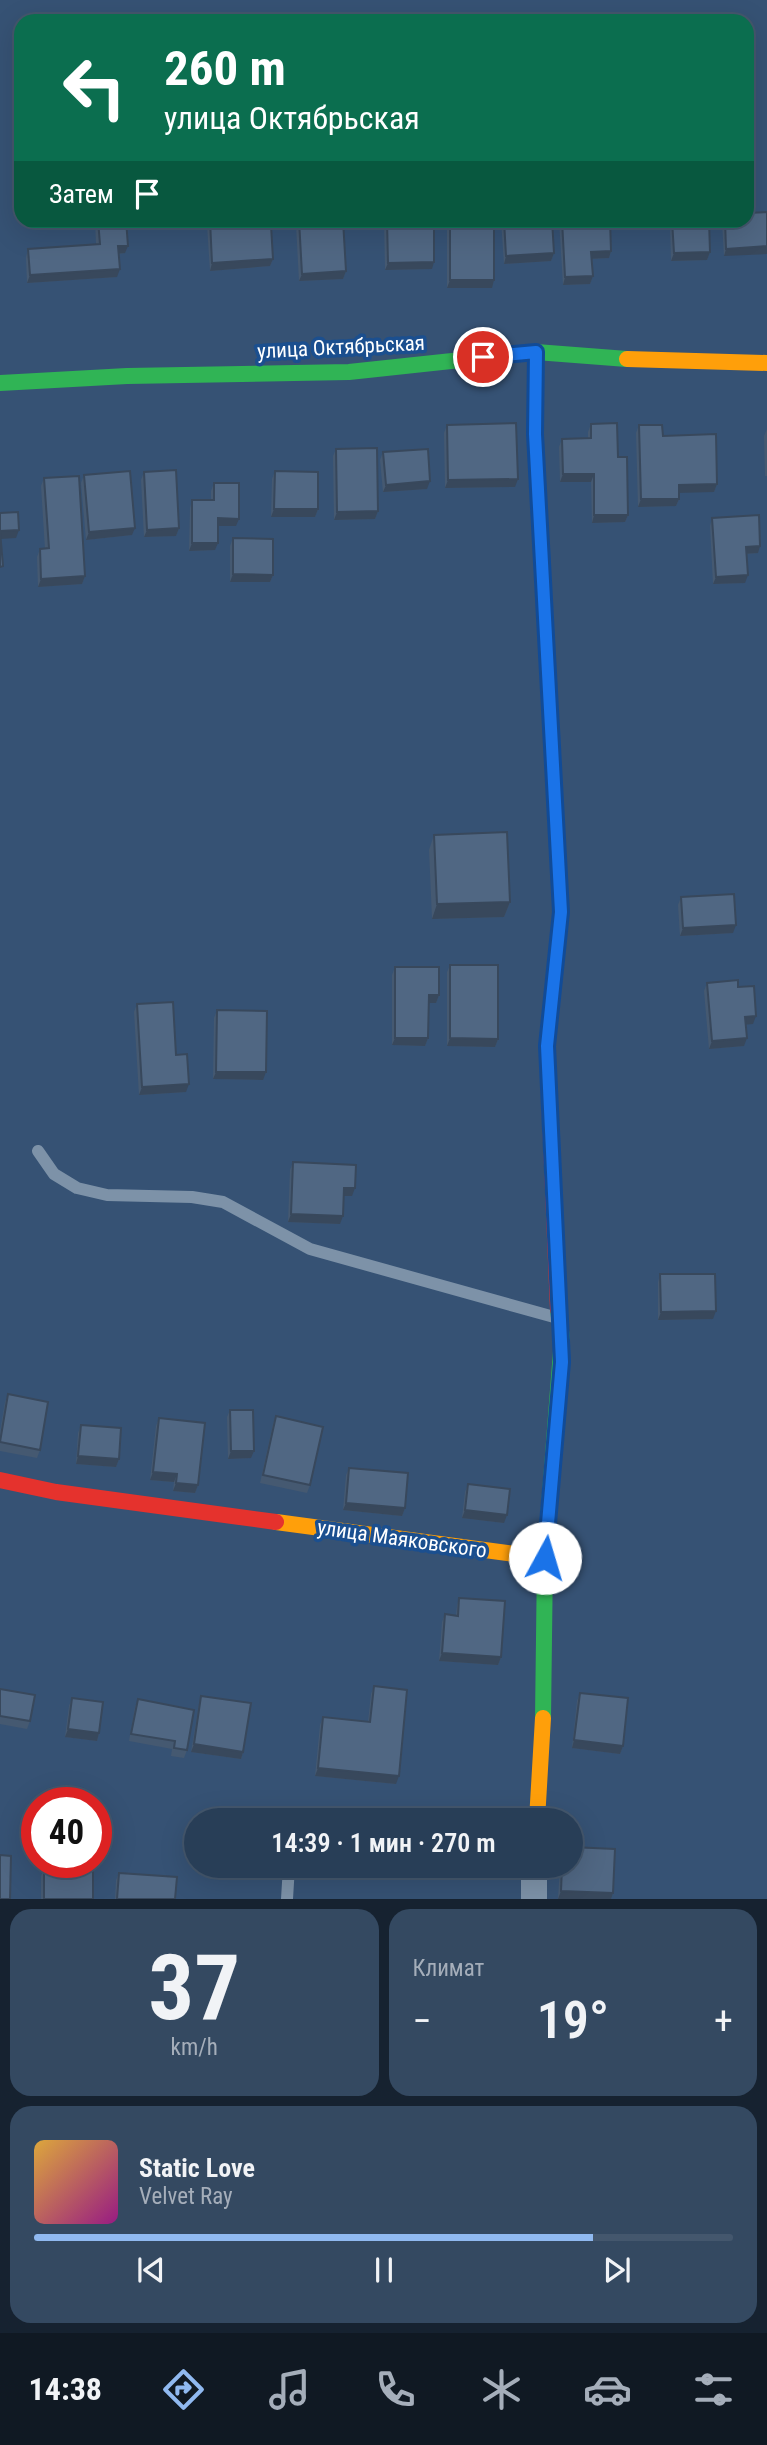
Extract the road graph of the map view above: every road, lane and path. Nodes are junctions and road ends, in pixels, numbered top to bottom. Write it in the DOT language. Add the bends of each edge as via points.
graph roads {
  1 [pos="536,352"];
  2 [pos="767,363"];
  3 [pos="0,383"];
  4 [pos="38,1152"];
  5 [pos="558,1318"];
  6 [pos="0,1480"];
  7 [pos="545,1558"];
  8 [pos="538,1808"];
  9 [pos="288,1878"];
  10 [pos="534,1878"];
  11 [pos="287,1899"];
  12 [pos="534,1899"];
  1 -- 2 [label="street, улица Октябрьская"];
  1 -- 3 [label="street, улица Октябрьская" via="349,372"];
  1 -- 5 [label="street" via="535,434 561,912 547,1046"];
  4 -- 5 [label="lane" via="54,1174 77,1188 107,1195 223,1202 310,1249"];
  5 -- 7 [label="street" via="562,1362"];
  6 -- 7 [label="street, улица Маяковского" via="56,1492"];
  7 -- 8 [label="street"];
  9 -- 11 [label="lane"];
  10 -- 12 [label="street"];
}
